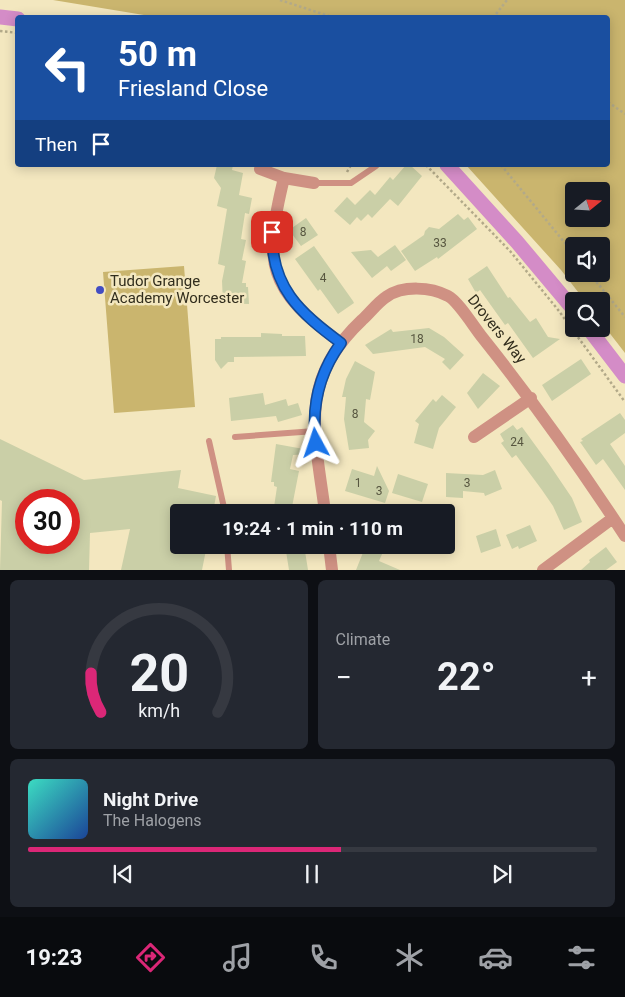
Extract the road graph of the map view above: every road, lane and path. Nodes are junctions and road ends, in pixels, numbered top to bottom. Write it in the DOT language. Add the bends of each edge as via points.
graph roads {
  1 [pos="280,0"];
  2 [pos="507,0"];
  3 [pos="326,15"];
  4 [pos="495,15"];
  5 [pos="0,31"];
  6 [pos="15,33"];
  7 [pos="610,103"];
  8 [pos="625,114"];
  9 [pos="258,167"];
  10 [pos="375,167"];
  11 [pos="428,167"];
  12 [pos="503,167"];
  13 [pos="284,178"];
  14 [pos="314,183"];
  15 [pos="565,243"];
  16 [pos="597,282"];
  17 [pos="625,317"];
  18 [pos="341,343"];
  19 [pos="531,398"];
  20 [pos="625,402"];
  21 [pos="315,431"];
  22 [pos="235,437"];
  23 [pos="474,437"];
  24 [pos="209,441"];
  25 [pos="222,504"];
  26 [pos="324,504"];
  27 [pos="613,518"];
  28 [pos="625,536"];
  29 [pos="227,554"];
  30 [pos="330,554"];
  31 [pos="228,570"];
  32 [pos="332,570"];
  33 [pos="543,570"];
  1 -- 3 [label="path"];
  2 -- 4 [label="path"];
  5 -- 6 [label="path"];
  7 -- 8 [label="path"];
  9 -- 13 [label="street"];
  10 -- 14 [label="lane" via="351,183"];
  11 -- 20 [label="path" via="510,251 559,311"];
  12 -- 15 [label="path"];
  13 -- 14 [label="street"];
  13 -- 18 [label="street" via="272,232 272,253 278,275 290,297 309,320"];
  16 -- 17 [label="path"];
  18 -- 19 [label="street, Drovers Way" via="387,296 406,289 428,289 450,297"];
  18 -- 21 [label="street, Drovers Way" via="328,362 317,394"];
  19 -- 23 [label="street"];
  19 -- 27 [label="street, Drovers Way"];
  21 -- 22 [label="lane"];
  21 -- 26 [label="street, Drovers Way"];
  24 -- 25 [label="lane"];
  27 -- 28 [label="street, Drovers Way"];
  27 -- 33 [label="street"];
  29 -- 31 [label="lane"];
  30 -- 32 [label="street"];
}
